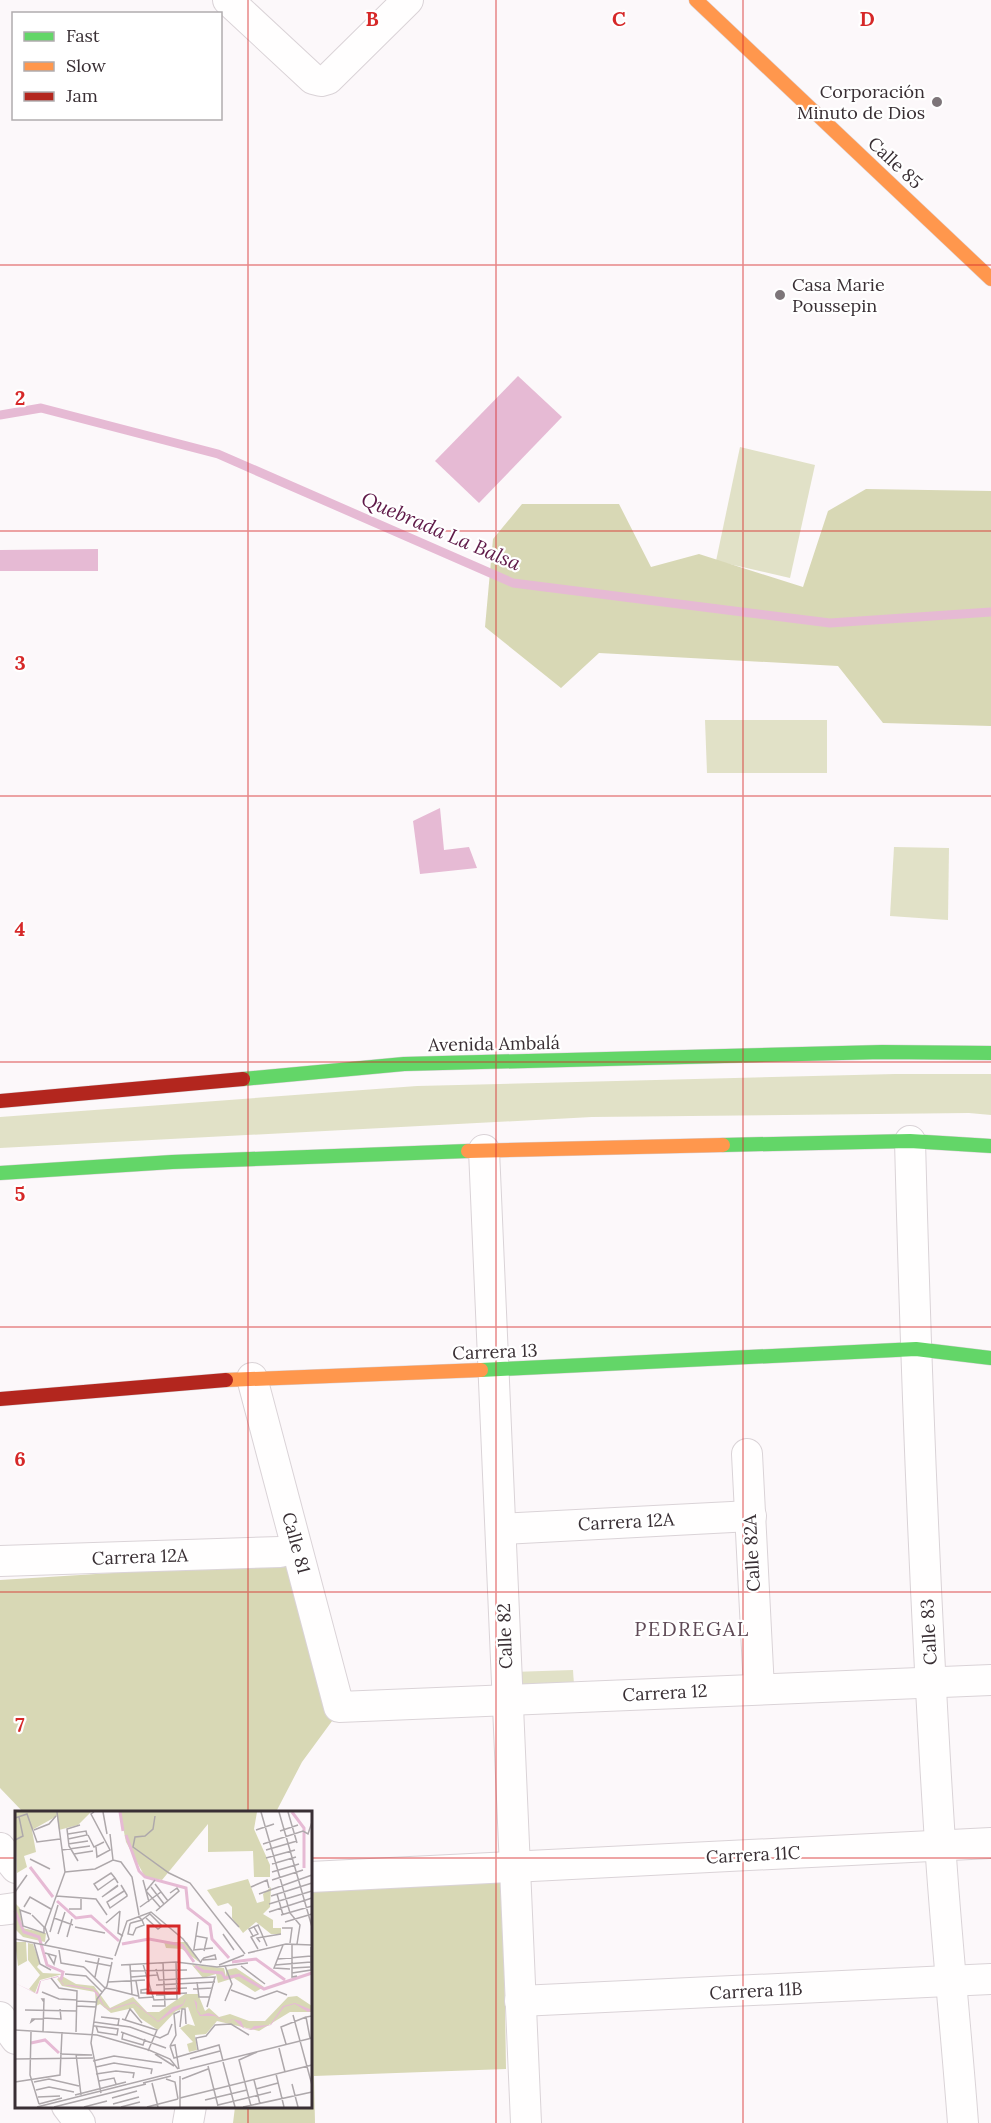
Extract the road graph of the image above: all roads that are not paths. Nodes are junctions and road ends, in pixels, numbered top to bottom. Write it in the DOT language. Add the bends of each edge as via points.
graph roads {
  1 [pos="228,0"];
  2 [pos="408,0"];
  3 [pos="696,0"];
  4 [pos="991,279"];
  5 [pos="991,1053"];
  6 [pos="0,1101"];
  7 [pos="910,1141"];
  8 [pos="991,1146"];
  9 [pos="484,1150"];
  10 [pos="0,1173"];
  11 [pos="916,1349"];
  12 [pos="991,1358"];
  13 [pos="494,1370"];
  14 [pos="252,1378"];
  15 [pos="0,1399"];
  16 [pos="747,1454"];
  17 [pos="751,1516"];
  18 [pos="501,1529"];
  19 [pos="280,1552"];
  20 [pos="0,1562"];
  21 [pos="991,1680"];
  22 [pos="931,1683"];
  23 [pos="759,1689"];
  24 [pos="508,1700"];
  25 [pos="339,1707"];
  26 [pos="991,1843"];
  27 [pos="940,1845"];
  28 [pos="0,1848"];
  29 [pos="15,1867"];
  30 [pos="515,1867"];
  31 [pos="312,1877"];
  32 [pos="15,1908"];
  33 [pos="0,1910"];
  34 [pos="991,1979"];
  35 [pos="952,1982"];
  36 [pos="520,2001"];
  37 [pos="0,2017"];
  38 [pos="15,2038"];
  39 [pos="69,2108"];
  40 [pos="191,2108"];
  41 [pos="80,2123"];
  42 [pos="188,2123"];
  43 [pos="526,2123"];
  44 [pos="963,2123"];
  1 -- 2 [label="street" via="313,79 321,81 328,79"];
  3 -- 4 [label="main road, Calle 85"];
  5 -- 6 [label="main road, Avenida Ambalá" via="882,1052 404,1064"];
  7 -- 8 [label="main road"];
  7 -- 9 [label="main road"];
  7 -- 11 [label="street, Calle 83"];
  9 -- 10 [label="main road"];
  9 -- 13 [label="street, Calle 82"];
  11 -- 12 [label="main road, Carrera 13"];
  11 -- 13 [label="main road, Carrera 13"];
  11 -- 22 [label="street, Calle 83"];
  13 -- 14 [label="main road, Carrera 13"];
  13 -- 18 [label="street, Calle 82"];
  14 -- 15 [label="main road, Carrera 13"];
  14 -- 25 [label="street, Calle 81"];
  16 -- 17 [label="street, Calle 82A"];
  17 -- 18 [label="street, Carrera 12A"];
  17 -- 23 [label="street, Calle 82A"];
  18 -- 24 [label="street, Calle 82"];
  19 -- 20 [label="street, Carrera 12A"];
  21 -- 22 [label="street, Carrera 12"];
  22 -- 23 [label="street, Carrera 12"];
  22 -- 27 [label="street, Calle 83"];
  23 -- 24 [label="street, Carrera 12"];
  24 -- 25 [label="street, Carrera 12"];
  24 -- 30 [label="street, Calle 82"];
  26 -- 27 [label="street, Carrera 11C"];
  27 -- 30 [label="street, Carrera 11C"];
  27 -- 35 [label="street, Calle 83"];
  28 -- 29 [label="street"];
  30 -- 31 [label="street, Carrera 11C"];
  30 -- 36 [label="street, Calle 82"];
  32 -- 33 [label="street"];
  34 -- 35 [label="street, Carrera 11B"];
  35 -- 36 [label="street, Carrera 11B"];
  35 -- 44 [label="street, Calle 83"];
  36 -- 43 [label="street, Calle 82"];
  37 -- 38 [label="street"];
  39 -- 41 [label="street"];
  40 -- 42 [label="street"];
}
